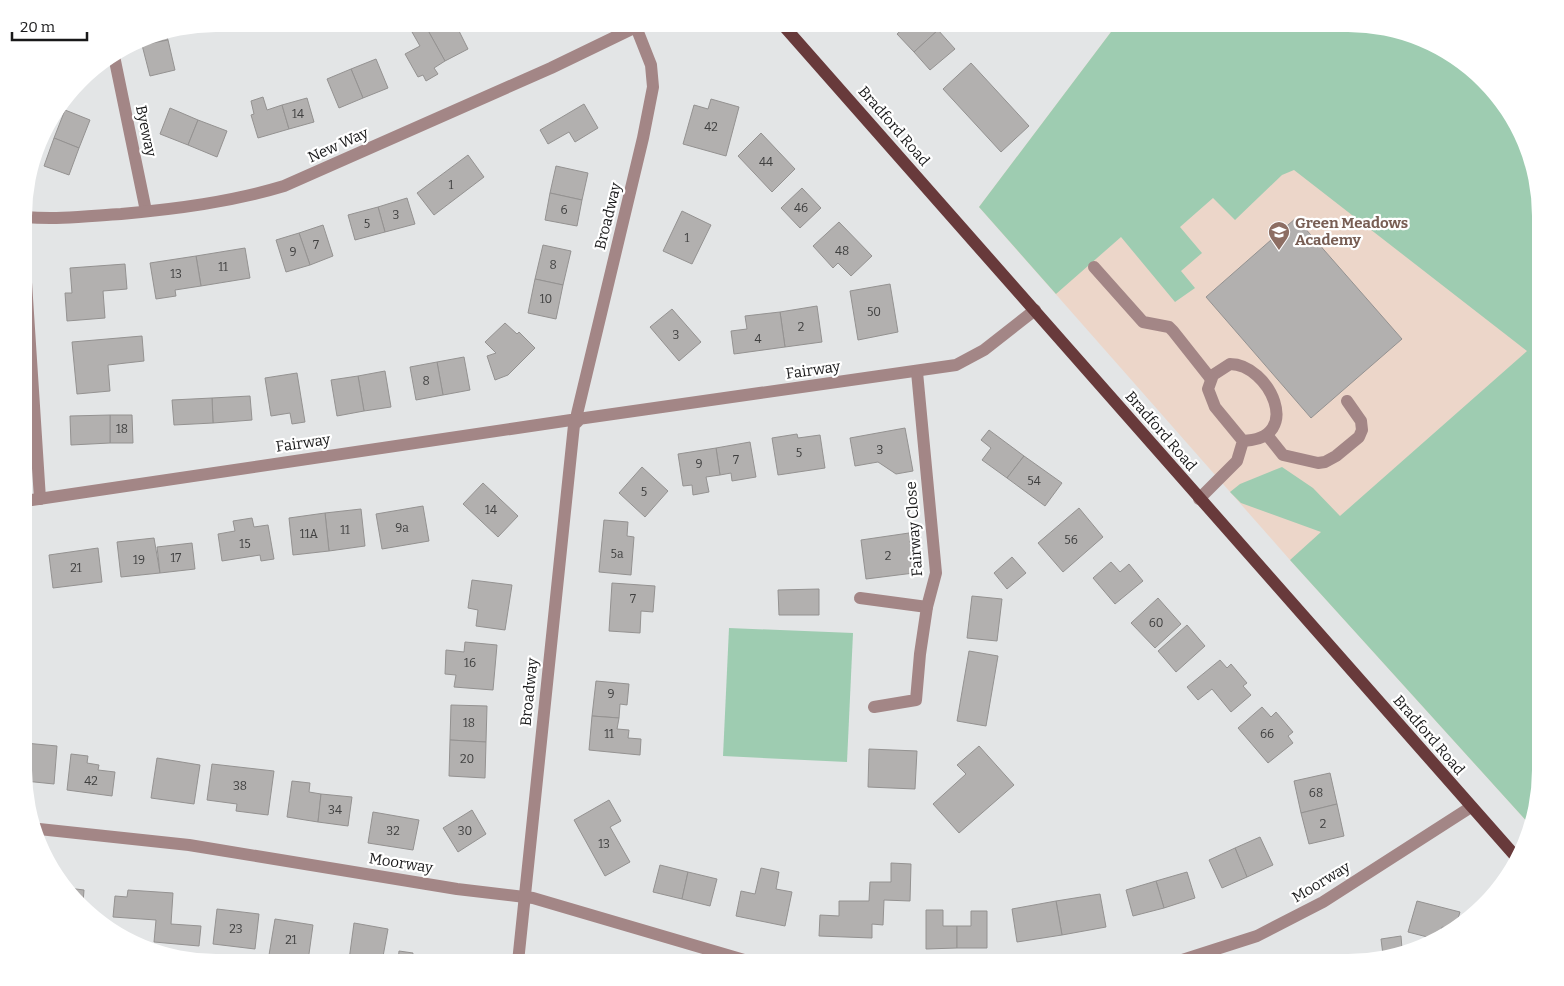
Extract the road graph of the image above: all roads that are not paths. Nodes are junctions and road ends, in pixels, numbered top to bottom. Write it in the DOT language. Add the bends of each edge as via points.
graph roads {
  1 [pos="625,32"];
  2 [pos="641,32"];
  3 [pos="789,32"];
  4 [pos="115,63"];
  5 [pos="146,212"];
  6 [pos="32,217"];
  7 [pos="1094,267"];
  8 [pos="1035,310"];
  9 [pos="917,372"];
  10 [pos="32,375"];
  11 [pos="1211,380"];
  12 [pos="1347,401"];
  13 [pos="575,420"];
  14 [pos="1267,435"];
  15 [pos="1243,442"];
  16 [pos="40,499"];
  17 [pos="1199,499"];
  18 [pos="32,500"];
  19 [pos="860,598"];
  20 [pos="927,607"];
  21 [pos="874,707"];
  22 [pos="1470,807"];
  23 [pos="43,830"];
  24 [pos="1512,853"];
  25 [pos="523,896"];
  26 [pos="519,954"];
  27 [pos="723,954"];
  28 [pos="1201,954"];
  1 -- 5 [label="street, New Way" via="284,186 246,198"];
  2 -- 13 [label="street, Broadway" via="651,65 653,87 644,138"];
  3 -- 8 [label="main road, Bradford Road"];
  4 -- 5 [label="street, Byeway"];
  5 -- 6 [label="street, New Way" via="54,219"];
  7 -- 11 [label="street" via="1143,322 1173,331"];
  8 -- 9 [label="street, Fairway" via="984,350 956,365"];
  8 -- 17 [label="main road, Bradford Road"];
  9 -- 13 [label="street, Fairway"];
  9 -- 20 [label="street, Fairway Close" via="936,573"];
  10 -- 16 [label="street"];
  11 -- 14 [label="street" via="1222,367 1230,364 1250,371 1269,390 1276,404 1277,422"];
  11 -- 15 [label="street" via="1210,396"];
  12 -- 14 [label="street" via="1361,421 1362,430 1359,437 1325,462 1318,464 1283,455"];
  13 -- 16 [label="street, Fairway"];
  13 -- 25 [label="street, Broadway"];
  14 -- 15 [label="street"];
  15 -- 17 [label="street" via="1237,461"];
  16 -- 18 [label="street, Fairway"];
  17 -- 22 [label="main road, Bradford Road"];
  19 -- 20 [label="street"];
  20 -- 21 [label="street, Fairway Close" via="916,700"];
  22 -- 24 [label="main road, Bradford Road"];
  22 -- 28 [label="street, Moorway" via="1315,906 1257,936"];
  23 -- 25 [label="street, Moorway" via="189,845 457,889"];
  25 -- 26 [label="street, Broadway"];
  25 -- 27 [label="street, Moorway"];
}
